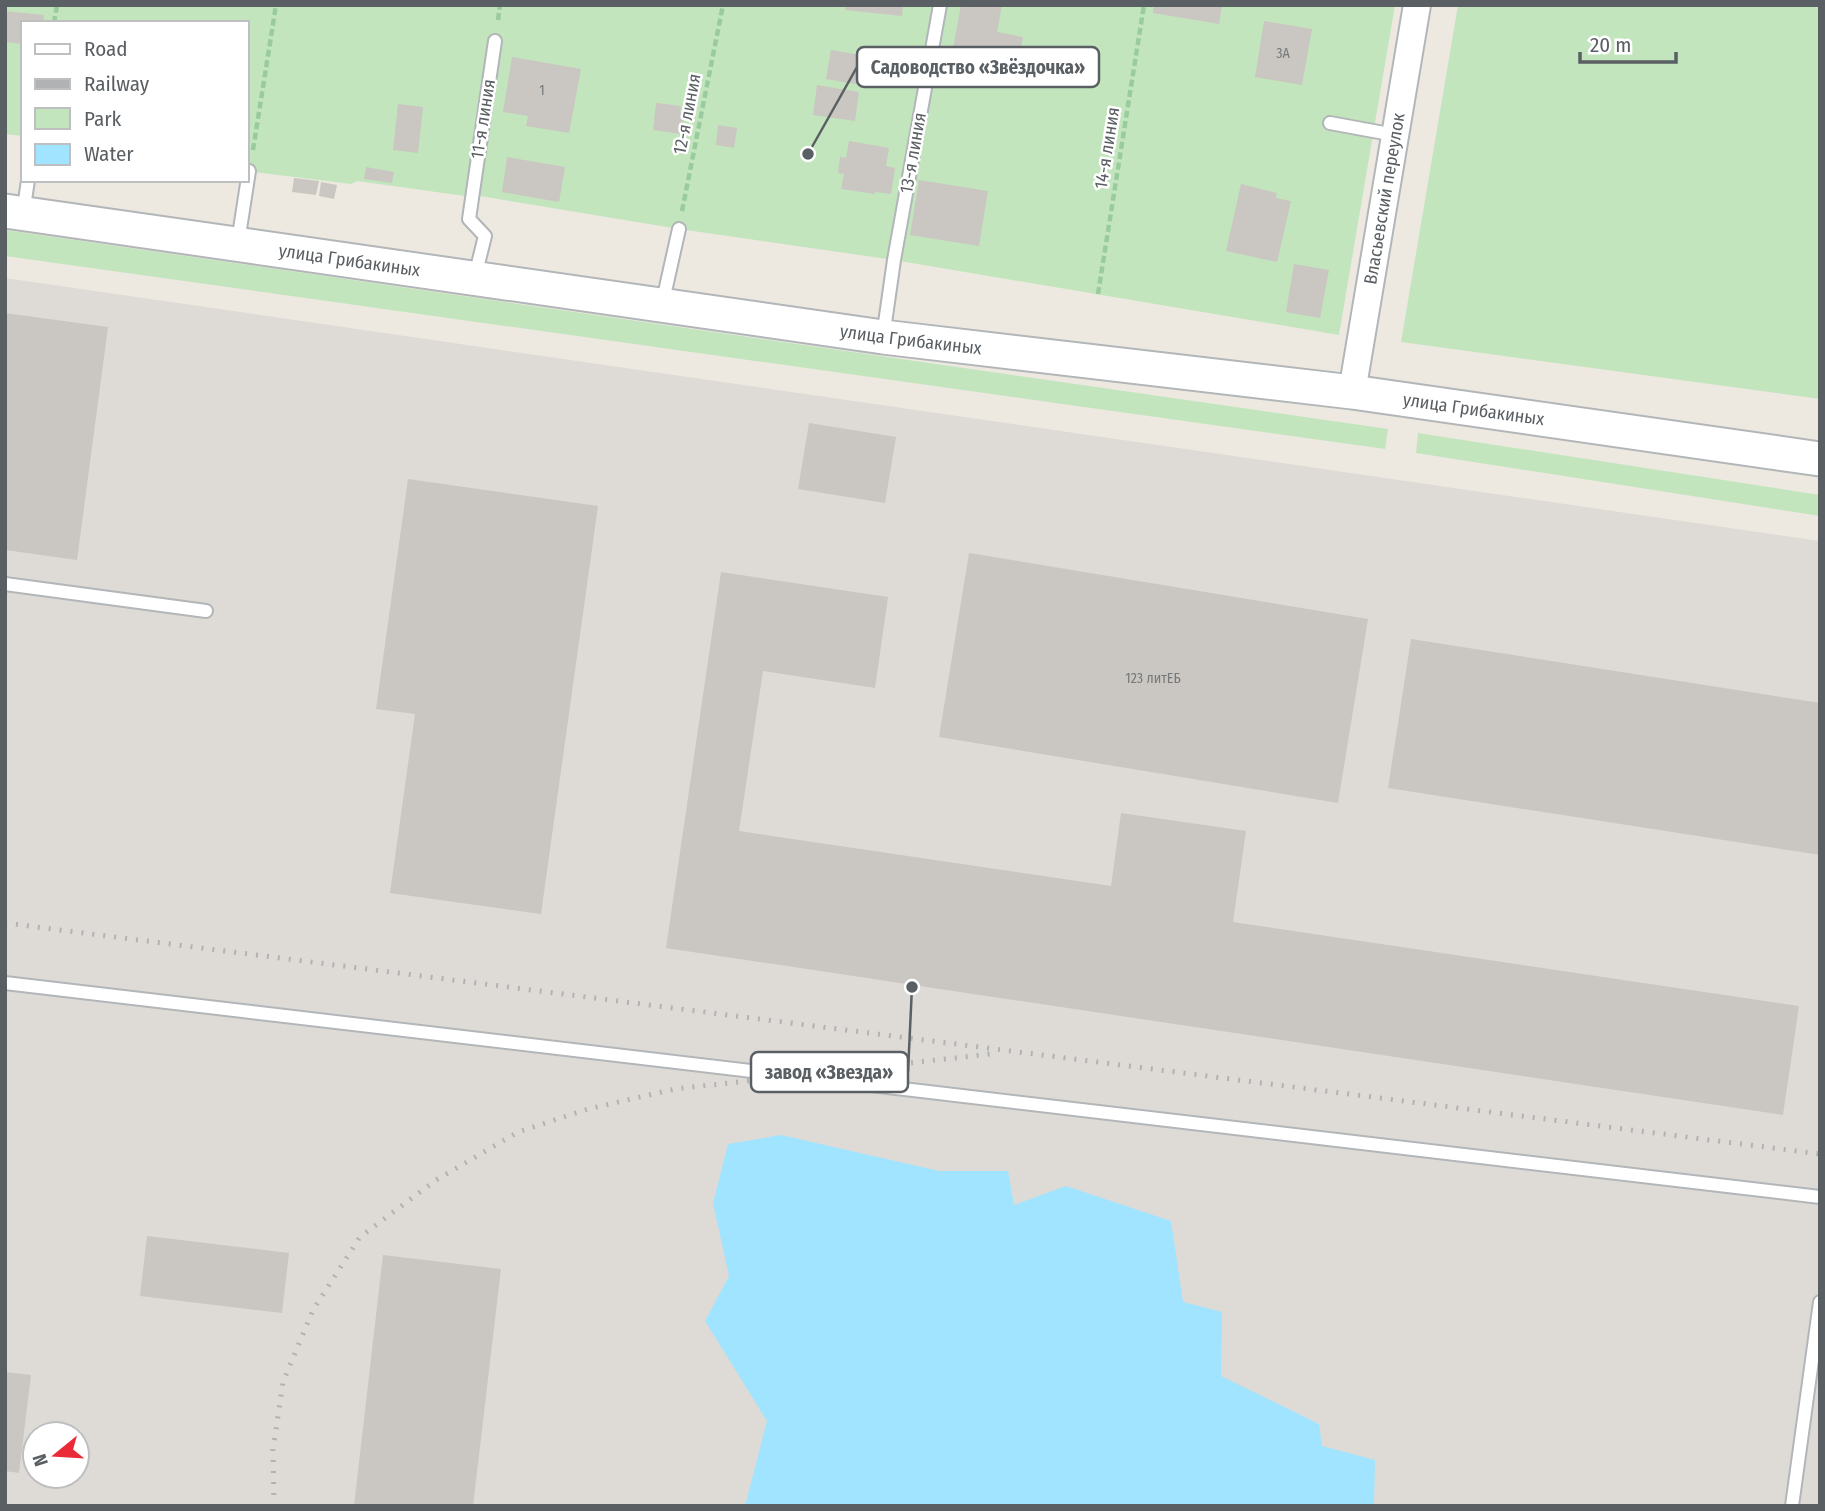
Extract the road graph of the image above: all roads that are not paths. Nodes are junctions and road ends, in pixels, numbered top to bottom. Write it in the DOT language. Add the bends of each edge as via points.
graph roads {
  1 [pos="940,5"];
  2 [pos="1417,5"];
  3 [pos="495,41"];
  4 [pos="1331,123"];
  5 [pos="1395,135"];
  6 [pos="249,171"];
  7 [pos="248,177"];
  8 [pos="27,182"];
  9 [pos="247,182"];
  10 [pos="14,213"];
  11 [pos="679,229"];
  12 [pos="237,246"];
  13 [pos="474,279"];
  14 [pos="662,306"];
  15 [pos="883,337"];
  16 [pos="1352,392"];
  17 [pos="1820,459"];
  18 [pos="5,584"];
  19 [pos="206,611"];
  20 [pos="5,983"];
  21 [pos="1820,1197"];
  22 [pos="1820,1302"];
  23 [pos="1793,1506"];
  1 -- 15 [label="lane, 13-я линия"];
  2 -- 5 [label="street, Власьевский переулок"];
  3 -- 13 [label="lane, 11-я линия" via="469,219 485,236"];
  4 -- 5 [label="lane"];
  5 -- 16 [label="street, Власьевский переулок"];
  6 -- 7 [label="lane"];
  8 -- 10 [label="lane"];
  9 -- 12 [label="lane"];
  10 -- 12 [label="street, улица Грибакиных"];
  11 -- 14 [label="lane"];
  12 -- 13 [label="street, улица Грибакиных"];
  13 -- 14 [label="street, улица Грибакиных"];
  14 -- 15 [label="street, улица Грибакиных"];
  15 -- 16 [label="street, улица Грибакиных"];
  16 -- 17 [label="street, улица Грибакиных"];
  18 -- 19 [label="lane"];
  20 -- 21 [label="lane"];
  22 -- 23 [label="lane"];
}
